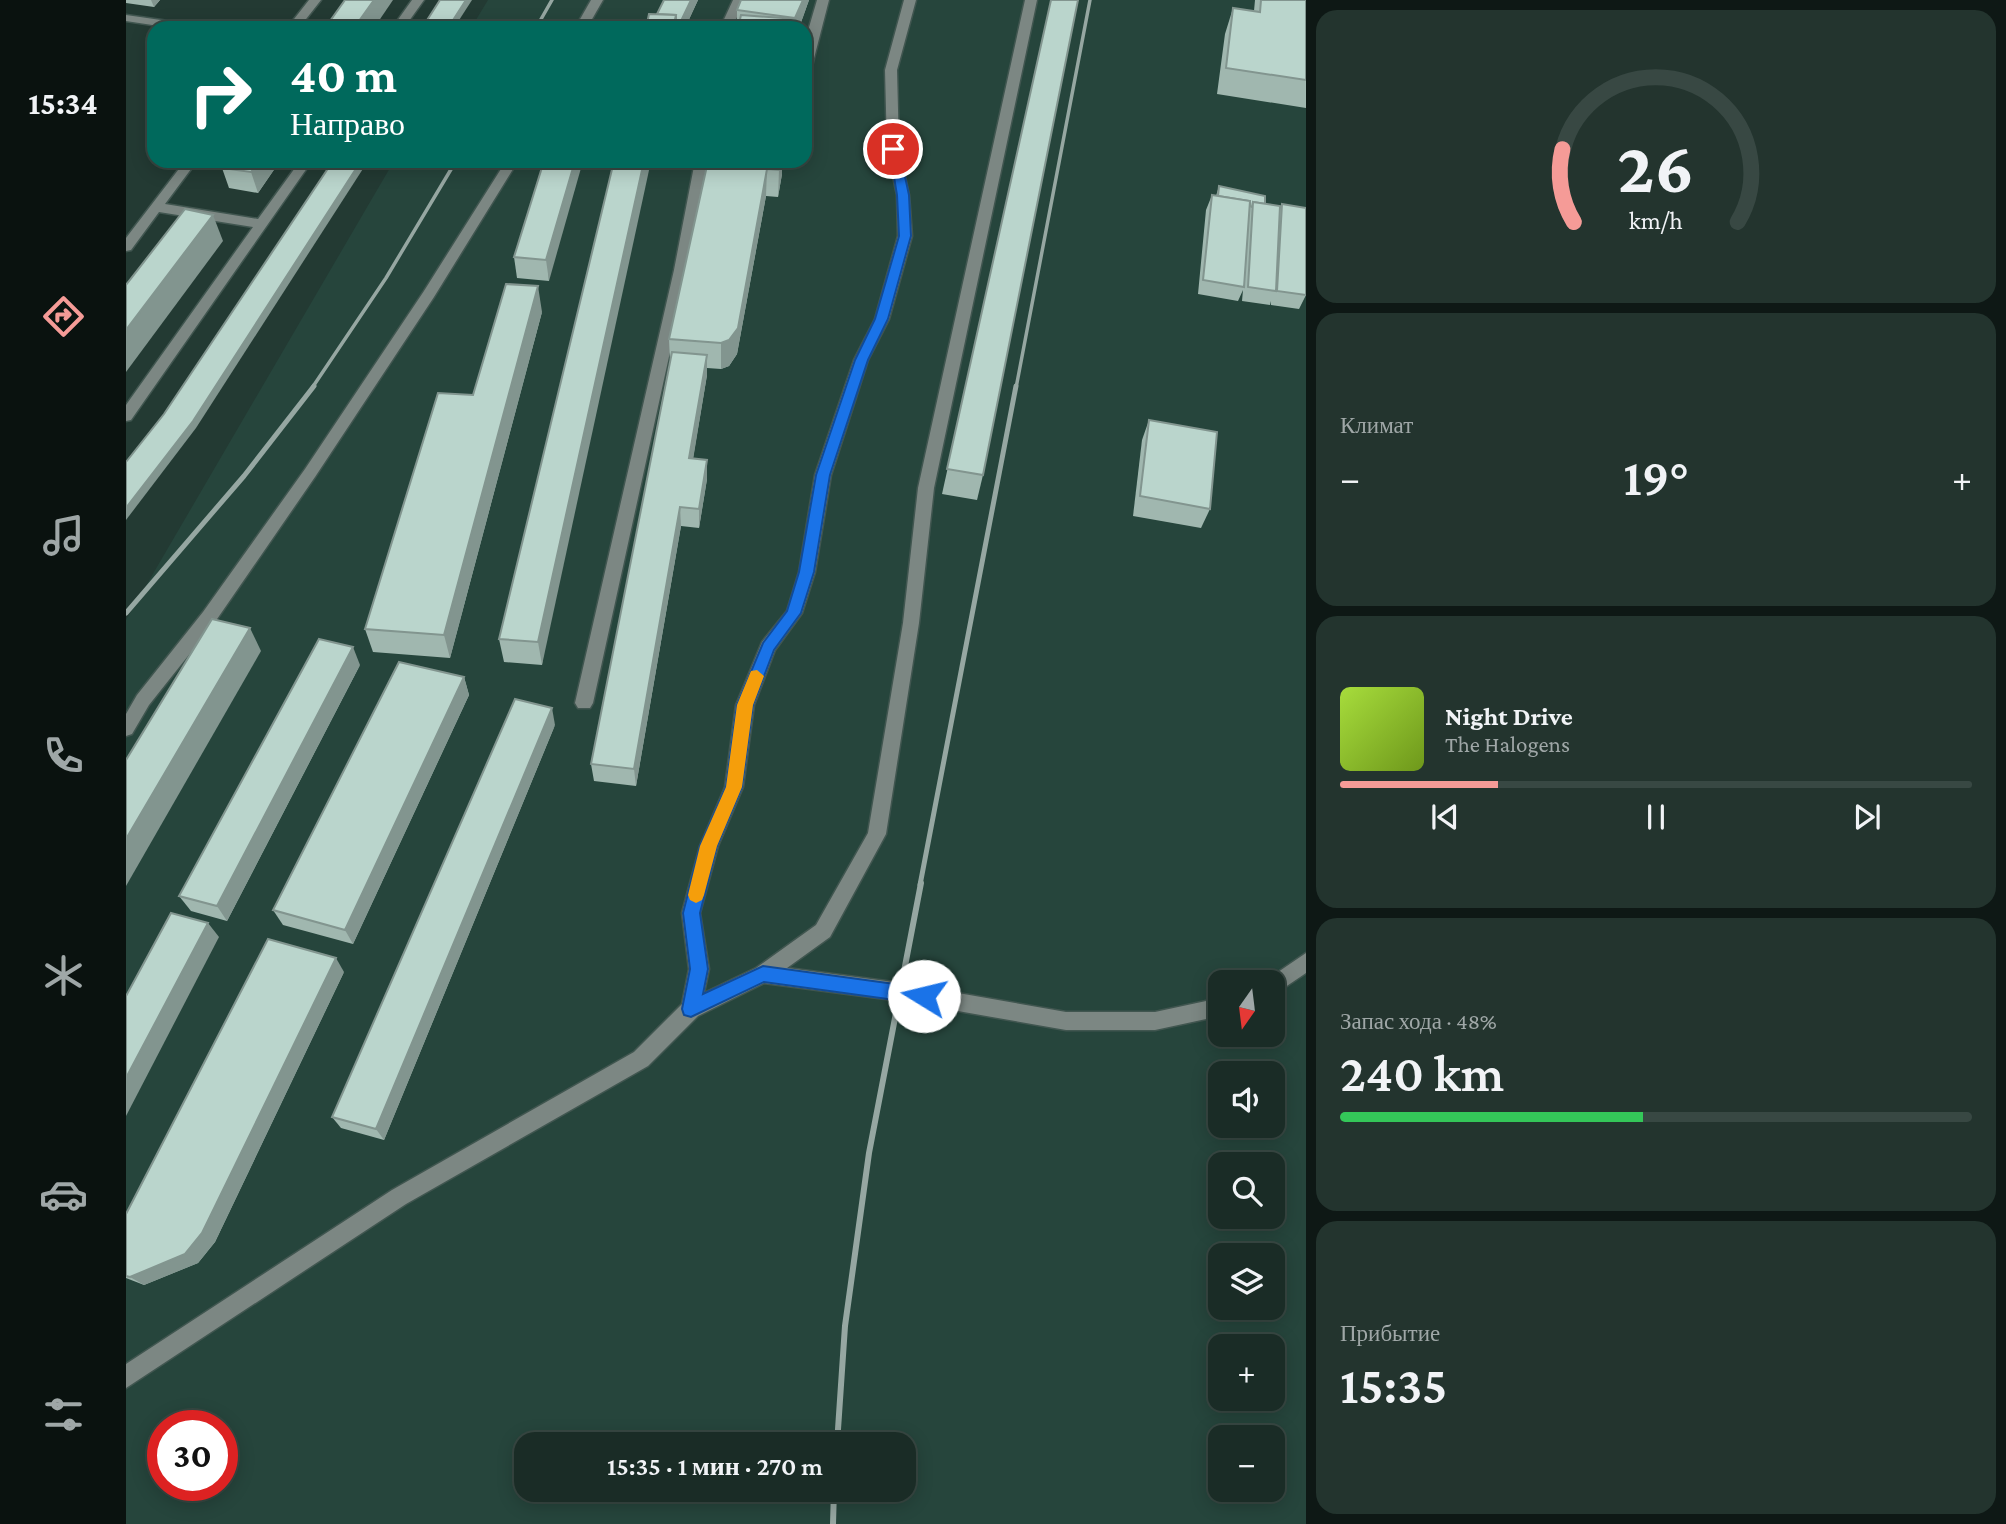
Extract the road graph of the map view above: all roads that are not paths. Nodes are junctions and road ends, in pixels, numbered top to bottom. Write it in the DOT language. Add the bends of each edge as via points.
graph roads {
  1 [pos="315,0"];
  2 [pos="418,0"];
  3 [pos="597,0"];
  4 [pos="739,0"];
  5 [pos="823,0"];
  6 [pos="910,0"];
  7 [pos="1031,0"];
  8 [pos="126,18"];
  9 [pos="147,21"];
  10 [pos="298,21"];
  11 [pos="403,21"];
  12 [pos="585,21"];
  13 [pos="729,21"];
  14 [pos="812,37"];
  15 [pos="186,168"];
  16 [pos="301,168"];
  17 [pos="508,168"];
  18 [pos="700,168"];
  19 [pos="156,207"];
  20 [pos="263,224"];
  21 [pos="126,247"];
  22 [pos="126,416"];
  23 [pos="584,703"];
  24 [pos="126,729"];
  25 [pos="1306,962"];
  26 [pos="763,974"];
  27 [pos="1285,977"];
  28 [pos="691,1009"];
  29 [pos="1208,1010"];
  30 [pos="126,1377"];
  1 -- 10 [label="street"];
  2 -- 11 [label="street"];
  3 -- 12 [label="street"];
  4 -- 13 [label="street"];
  5 -- 14 [label="street"];
  6 -- 28 [label="street" via="891,70 893,149 903,195 905,236 881,319 861,360 823,475 807,572 794,613 768,647 745,705 734,787 709,846 691,913 699,969"];
  7 -- 26 [label="street" via="926,488 911,623 877,834 823,931"];
  8 -- 9 [label="street"];
  15 -- 19 [label="street"];
  16 -- 20 [label="street"];
  17 -- 24 [label="street" via="310,473"];
  18 -- 23 [label="street"];
  19 -- 20 [label="street"];
  19 -- 21 [label="street"];
  20 -- 22 [label="street"];
  25 -- 27 [label="street"];
  26 -- 28 [label="street"];
  26 -- 29 [label="street" via="1066,1021 1155,1021"];
  28 -- 30 [label="street" via="641,1059 399,1197"];
}
